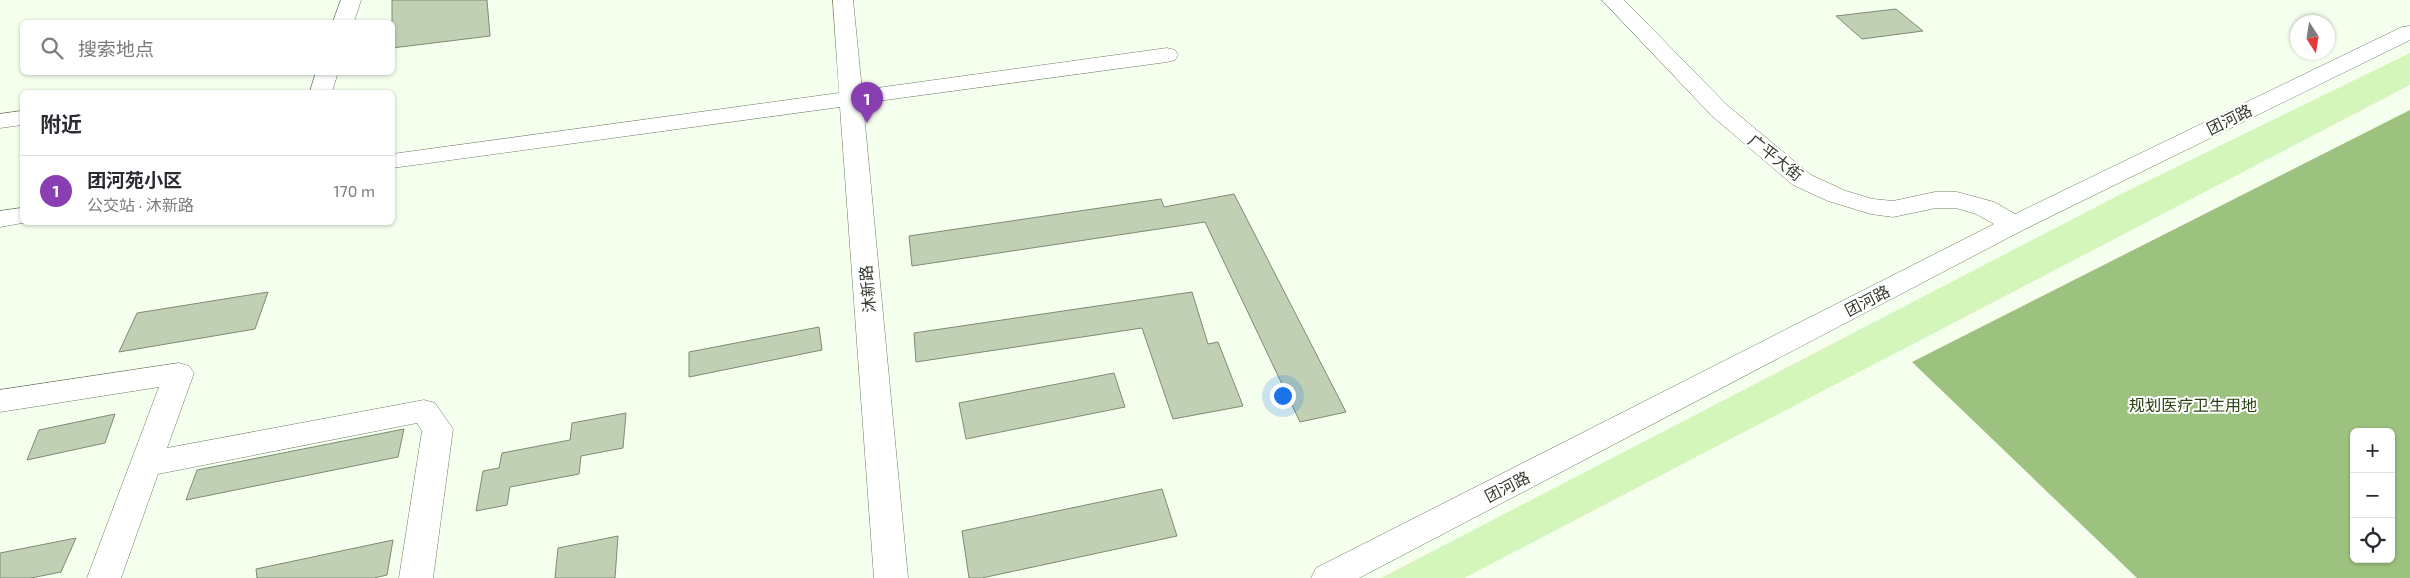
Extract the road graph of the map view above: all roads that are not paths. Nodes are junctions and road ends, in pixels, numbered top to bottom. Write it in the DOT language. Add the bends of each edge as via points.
graph roads {
  1 [pos="351,0"];
  2 [pos="843,0"];
  3 [pos="1612,0"];
  4 [pos="345,20"];
  5 [pos="2410,32"];
  6 [pos="1167,55"];
  7 [pos="327,75"];
  8 [pos="322,90"];
  9 [pos="851,98"];
  10 [pos="20,118"];
  11 [pos="0,121"];
  12 [pos="395,161"];
  13 [pos="20,216"];
  14 [pos="0,219"];
  15 [pos="2014,224"];
  16 [pos="0,401"];
  17 [pos="146,464"];
  18 [pos="104,578"];
  19 [pos="416,578"];
  20 [pos="891,578"];
  21 [pos="1328,578"];
  1 -- 4 [label="street"];
  2 -- 9 [label="street, 沐新路"];
  3 -- 15 [label="street, 广平大街" via="1720,111 1802,180 1837,196 1886,208 1910,207 1935,200 1958,200 1985,208"];
  5 -- 15 [label="street, 团河路"];
  6 -- 9 [label="street"];
  7 -- 8 [label="street"];
  9 -- 12 [label="street"];
  9 -- 20 [label="street, 沐新路"];
  10 -- 11 [label="street"];
  13 -- 14 [label="street"];
  15 -- 21 [label="street, 团河路"];
  16 -- 17 [label="street" via="179,373"];
  17 -- 18 [label="street"];
  17 -- 19 [label="street" via="424,411 438,429"];
}
